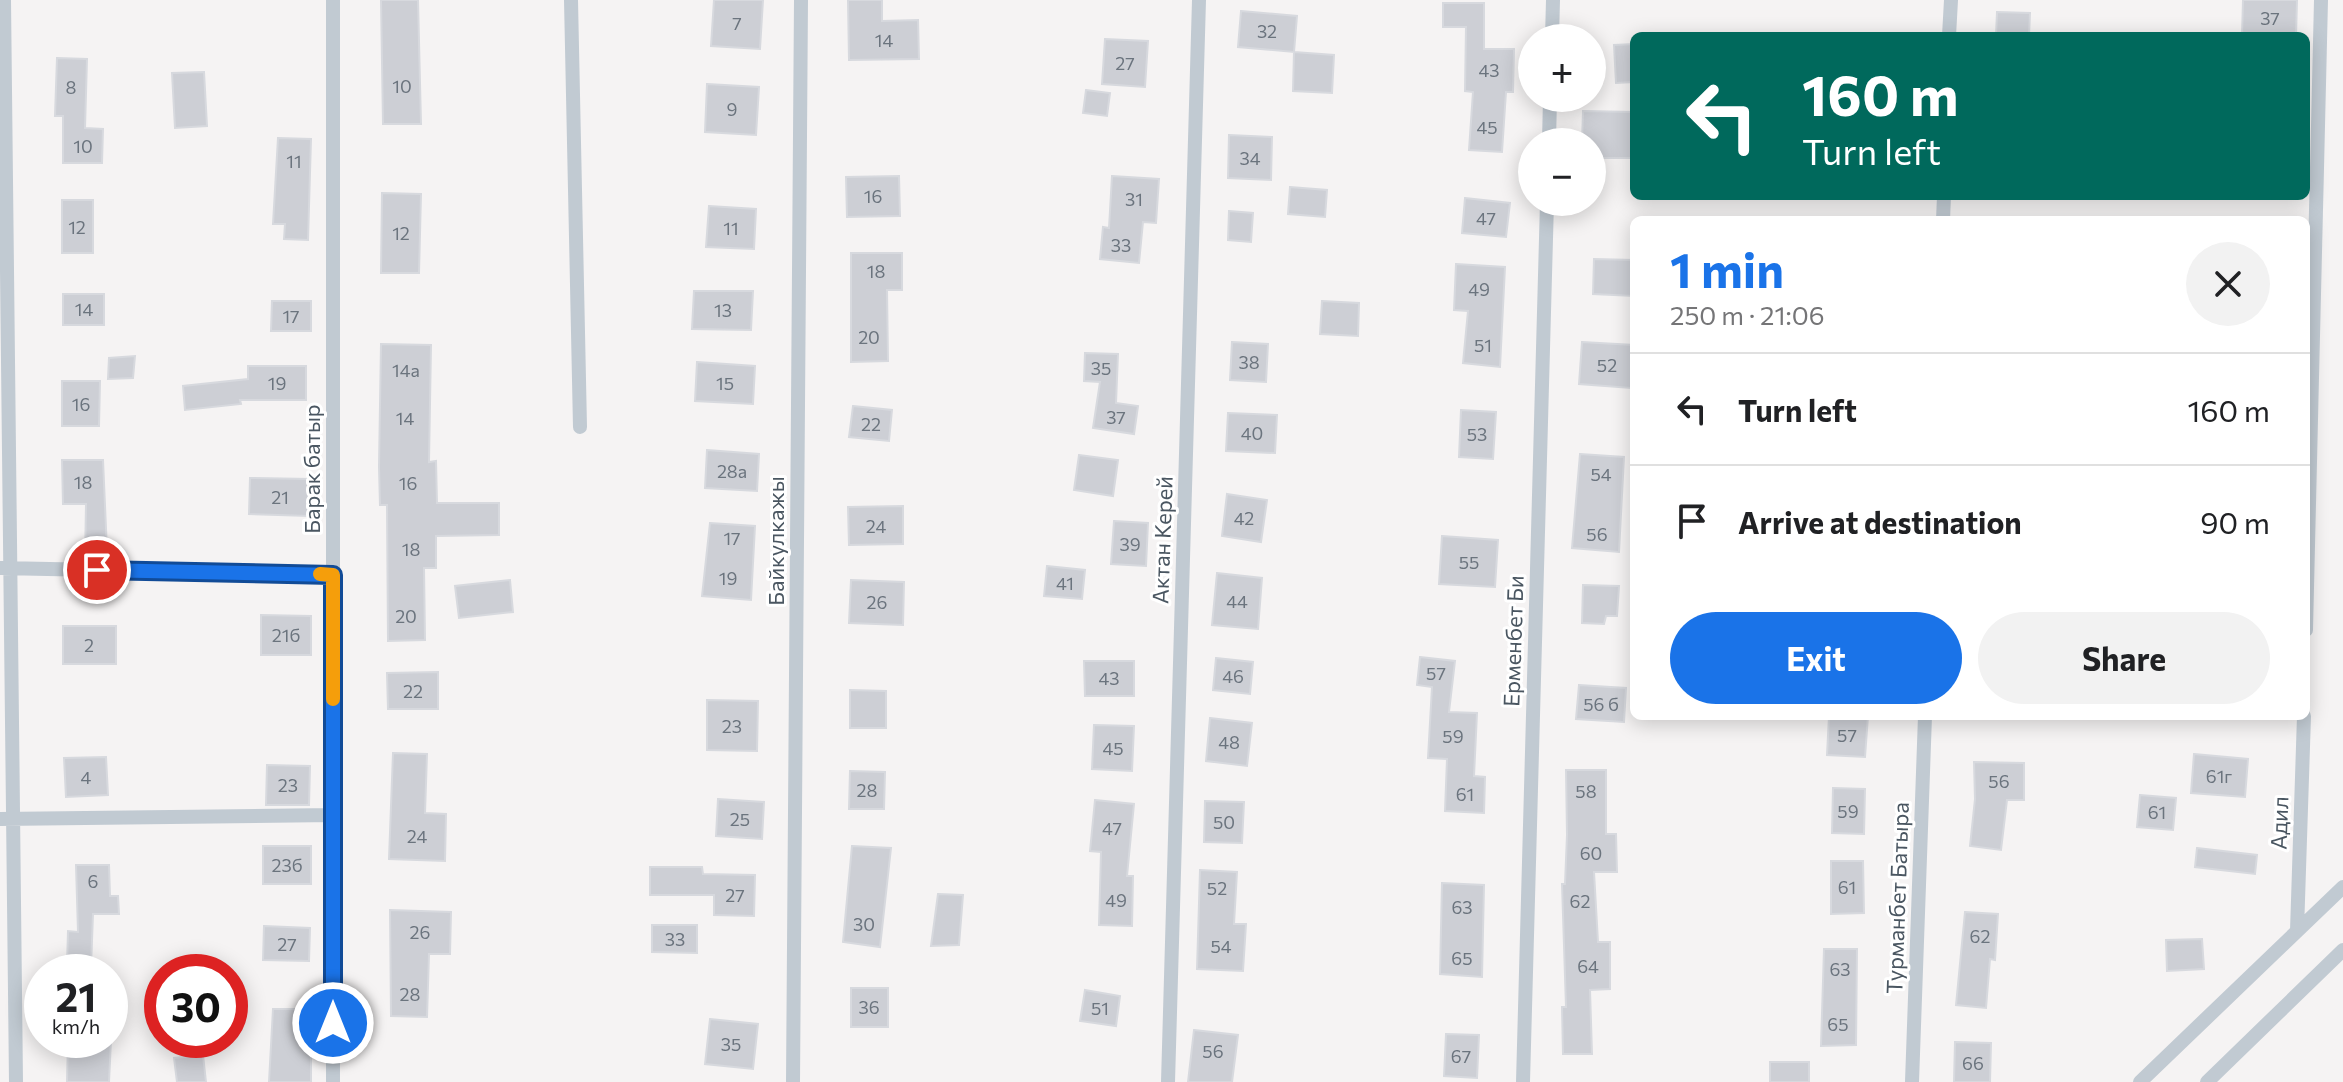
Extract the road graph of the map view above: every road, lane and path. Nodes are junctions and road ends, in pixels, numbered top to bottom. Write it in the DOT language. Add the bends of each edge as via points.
graph roads {
  1 [pos="333,0"];
  2 [pos="571,0"];
  3 [pos="801,0"];
  4 [pos="1199,0"];
  5 [pos="1553,0"];
  6 [pos="1951,0"];
  7 [pos="2321,0"];
  8 [pos="3,5"];
  9 [pos="1552,24"];
  10 [pos="1949,32"];
  11 [pos="1547,216"];
  12 [pos="580,427"];
  13 [pos="2310,462"];
  14 [pos="4,568"];
  15 [pos="333,575"];
  16 [pos="1925,720"];
  17 [pos="2304,720"];
  18 [pos="333,815"];
  19 [pos="6,819"];
  20 [pos="2343,887"];
  21 [pos="2297,931"];
  22 [pos="2343,950"];
  23 [pos="16,1082"];
  24 [pos="333,1082"];
  25 [pos="793,1082"];
  26 [pos="1168,1082"];
  27 [pos="1523,1082"];
  28 [pos="1912,1082"];
  29 [pos="2140,1082"];
  30 [pos="2207,1082"];
  1 -- 15 [label="street, Барак батыр"];
  2 -- 12 [label="street"];
  3 -- 25 [label="street, Байкулкажы"];
  4 -- 26 [label="street, Актан Керей"];
  5 -- 9 [label="street"];
  6 -- 10 [label="street"];
  7 -- 13 [label="street"];
  8 -- 14 [label="street"];
  11 -- 27 [label="street, Ерменбет Би"];
  14 -- 15 [label="street"];
  14 -- 19 [label="street"];
  15 -- 18 [label="street, Барак батыр"];
  16 -- 28 [label="street, Турманбет Батыра"];
  17 -- 21 [label="street, Адил"];
  18 -- 19 [label="street"];
  18 -- 24 [label="street, Барак батыр"];
  19 -- 23 [label="street"];
  20 -- 21 [label="street"];
  21 -- 29 [label="street"];
  22 -- 30 [label="street"];
}
